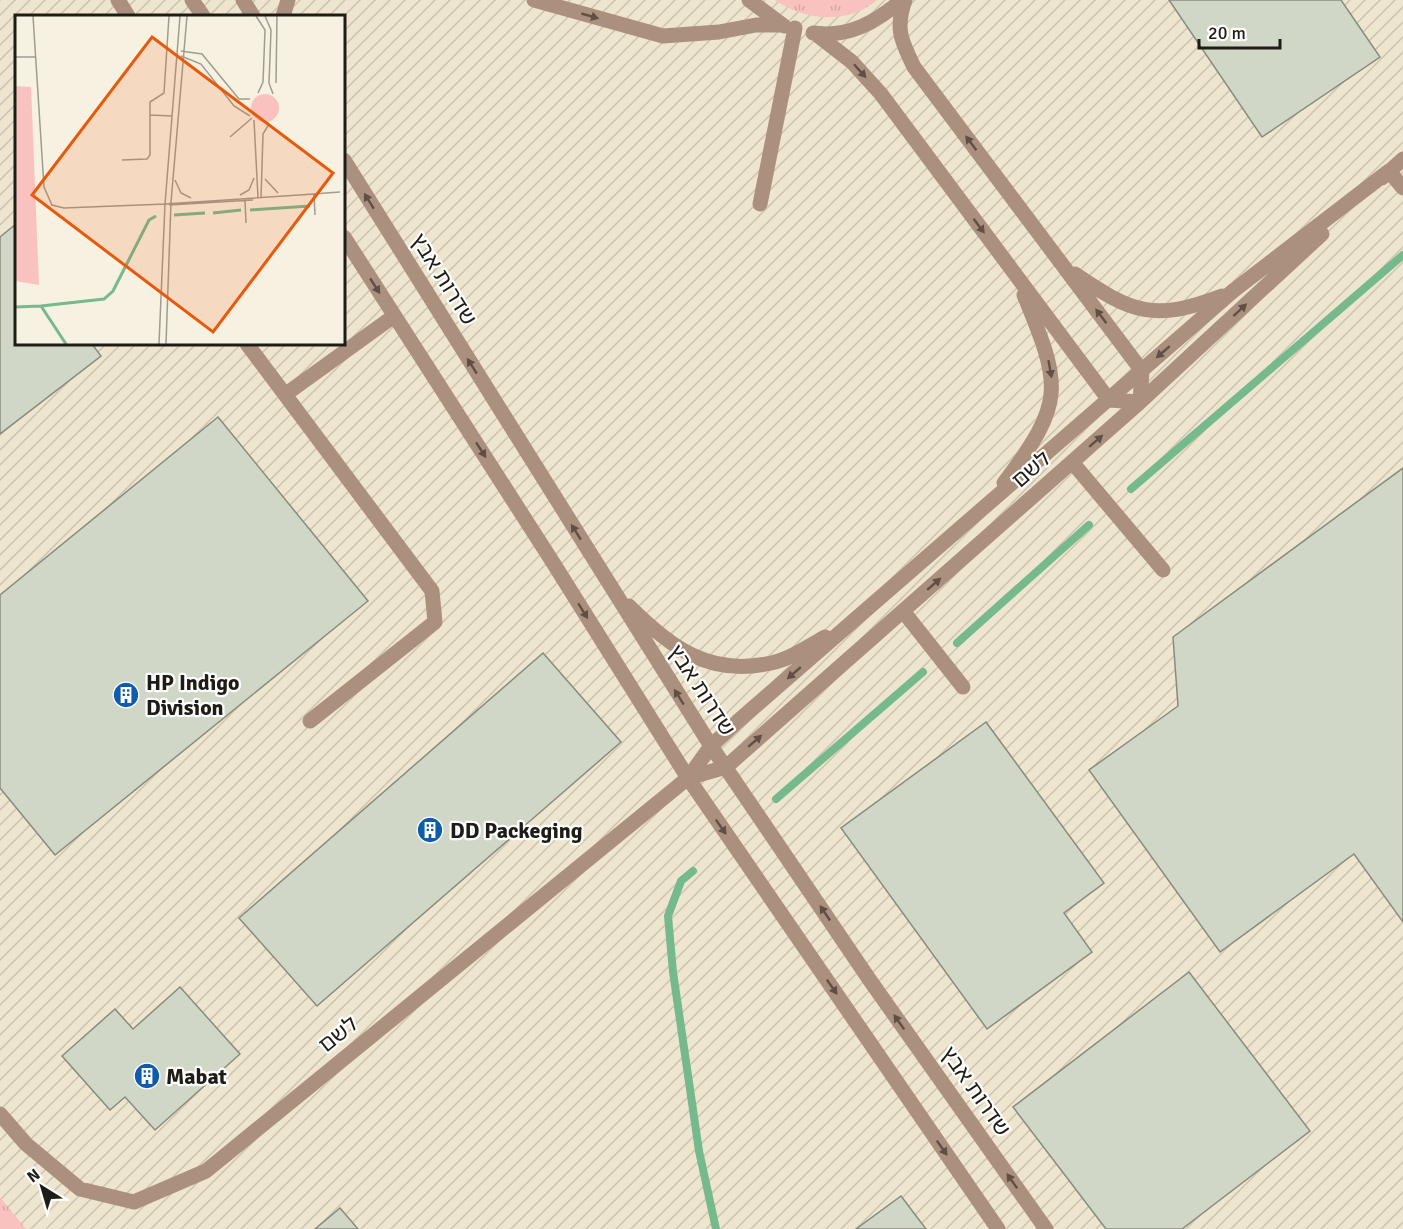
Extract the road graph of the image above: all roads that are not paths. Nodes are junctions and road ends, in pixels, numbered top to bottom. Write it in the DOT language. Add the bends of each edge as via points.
graph roads {
  1 [pos="118,0"];
  2 [pos="192,0"];
  3 [pos="243,0"];
  4 [pos="288,0"];
  5 [pos="534,0"];
  6 [pos="749,0"];
  7 [pos="903,0"];
  8 [pos="127,15"];
  9 [pos="202,15"];
  10 [pos="253,15"];
  11 [pos="283,15"];
  12 [pos="788,27"];
  13 [pos="816,34"];
  14 [pos="1403,159"];
  15 [pos="345,162"];
  16 [pos="1389,171"];
  17 [pos="1403,188"];
  18 [pos="760,204"];
  19 [pos="345,239"];
  20 [pos="1063,265"];
  21 [pos="1016,275"];
  22 [pos="1233,291"];
  23 [pos="394,316"];
  24 [pos="248,345"];
  25 [pos="1142,371"];
  26 [pos="286,394"];
  27 [pos="1109,400"];
  28 [pos="1140,402"];
  29 [pos="1072,462"];
  30 [pos="985,508"];
  31 [pos="1163,570"];
  32 [pos="609,585"];
  33 [pos="903,611"];
  34 [pos="854,621"];
  35 [pos="963,687"];
  36 [pos="310,721"];
  37 [pos="711,746"];
  38 [pos="726,767"];
  39 [pos="688,778"];
  40 [pos="0,1114"];
  41 [pos="998,1229"];
  42 [pos="1046,1229"];
  1 -- 8 [label="street"];
  2 -- 9 [label="street"];
  3 -- 10 [label="street"];
  4 -- 11 [label="street"];
  5 -- 12 [label="street, one-way" via="663,36 756,25"];
  6 -- 12 [label="street"];
  7 -- 13 [label="street" via="879,20 852,31"];
  20 -- 7 [label="street, one-way" via="914,67 898,21"];
  12 -- 13 [label="street"];
  12 -- 18 [label="street"];
  13 -- 21 [label="street, one-way" via="843,54 881,94"];
  14 -- 16 [label="street, לשם"];
  32 -- 15 [label="street, שדרות אבץ, one-way"];
  16 -- 17 [label="street"];
  16 -- 22 [label="street, לשם"];
  28 -- 16 [label="street, לשם, one-way"];
  19 -- 23 [label="street, one-way"];
  20 -- 22 [label="street" via="1115,301 1142,309 1167,311 1195,306"];
  25 -- 20 [label="street, one-way"];
  21 -- 27 [label="street"];
  21 -- 30 [label="street, one-way" via="1045,346 1052,393 1047,418 1033,444"];
  22 -- 25 [label="street, לשם, one-way"];
  23 -- 26 [label="street"];
  23 -- 39 [label="street, one-way"];
  24 -- 26 [label="street"];
  25 -- 27 [label="street, לשם"];
  25 -- 28 [label="street"];
  26 -- 36 [label="street" via="432,591 435,622"];
  27 -- 28 [label="street"];
  27 -- 30 [label="street, לשם"];
  29 -- 28 [label="street, לשם, one-way"];
  29 -- 31 [label="street"];
  33 -- 29 [label="street, לשם, one-way"];
  30 -- 34 [label="street, לשם"];
  32 -- 34 [label="street" via="653,630 690,656 729,665 772,663"];
  37 -- 32 [label="street, שדרות אבץ, one-way"];
  33 -- 35 [label="street"];
  38 -- 33 [label="street, לשם, one-way"];
  34 -- 37 [label="street, לשם, one-way"];
  37 -- 38 [label="street, שדרות אבץ"];
  37 -- 39 [label="street, לשם"];
  38 -- 39 [label="street, לשם"];
  42 -- 38 [label="street, שדרות אבץ, one-way" via="869,979"];
  39 -- 40 [label="street, לשם" via="206,1171 134,1202 80,1190 26,1144"];
  39 -- 41 [label="street, one-way"];
}
